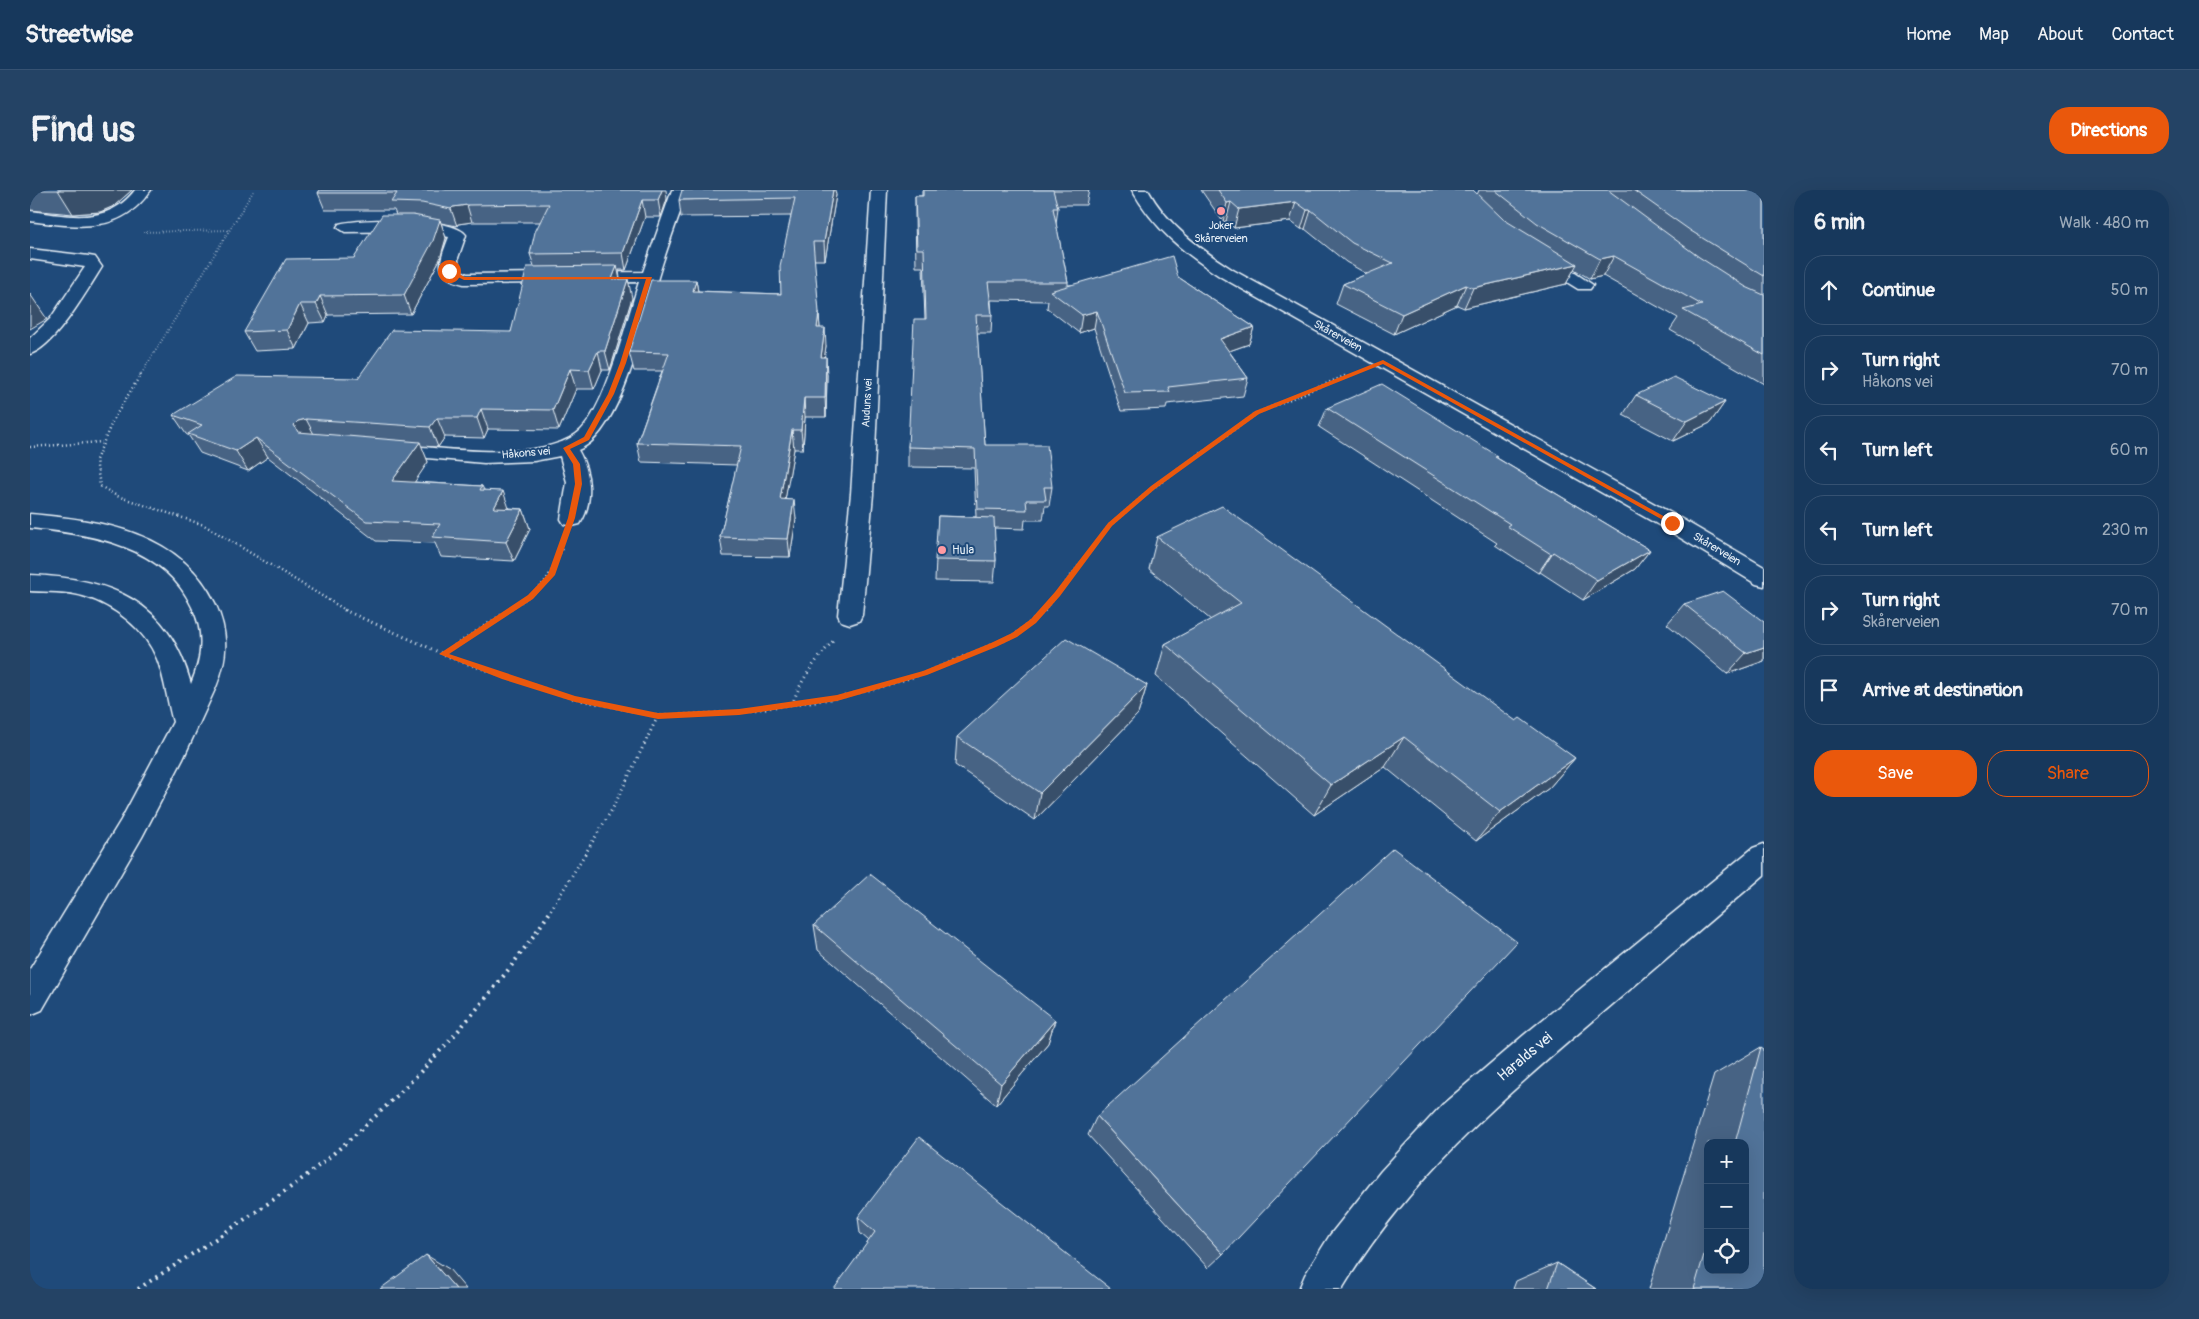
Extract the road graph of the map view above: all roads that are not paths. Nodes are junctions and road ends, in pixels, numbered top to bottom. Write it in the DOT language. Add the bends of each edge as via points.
graph roads {
  1 [pos="144,190"];
  2 [pos="879,190"];
  3 [pos="1140,190"];
  4 [pos="674,191"];
  5 [pos="30,216"];
  6 [pos="345,227"];
  7 [pos="1526,249"];
  8 [pos="30,254"];
  9 [pos="649,277"];
  10 [pos="1584,285"];
  11 [pos="30,348"];
  12 [pos="566,448"];
  13 [pos="365,449"];
  14 [pos="572,518"];
  15 [pos="30,520"];
  16 [pos="1764,578"];
  17 [pos="30,583"];
  18 [pos="850,615"];
  19 [pos="186,722"];
  20 [pos="1764,857"];
  21 [pos="30,999"];
  22 [pos="1319,1289"];
  1 -- 5 [label="main road" via="137,202 118,216 99,222"];
  2 -- 18 [label="main road, Auduns vei" via="862,494"];
  3 -- 16 [label="main road, Skårerveien" via="1164,224 1199,255"];
  4 -- 9 [label="main road, Håkons vei"];
  6 -- 9 [label="main road" via="390,226 452,232 458,235 449,271 464,279"];
  7 -- 10 [label="main road"];
  8 -- 11 [label="main road" via="89,261 94,267 56,324"];
  9 -- 12 [label="main road, Håkons vei" via="623,363 607,402 586,438"];
  12 -- 13 [label="main road, Håkons vei" via="546,453 491,456"];
  12 -- 14 [label="main road" via="579,473"];
  15 -- 19 [label="main road" via="81,526 116,535 144,546 172,563 189,579 204,602 214,648 204,684"];
  17 -- 19 [label="main road" via="90,590 118,601 143,619 171,659"];
  19 -- 21 [label="main road" via="142,812"];
  20 -- 22 [label="main road, Haralds vei" via="1455,1118 1394,1184 1344,1249"];
}
